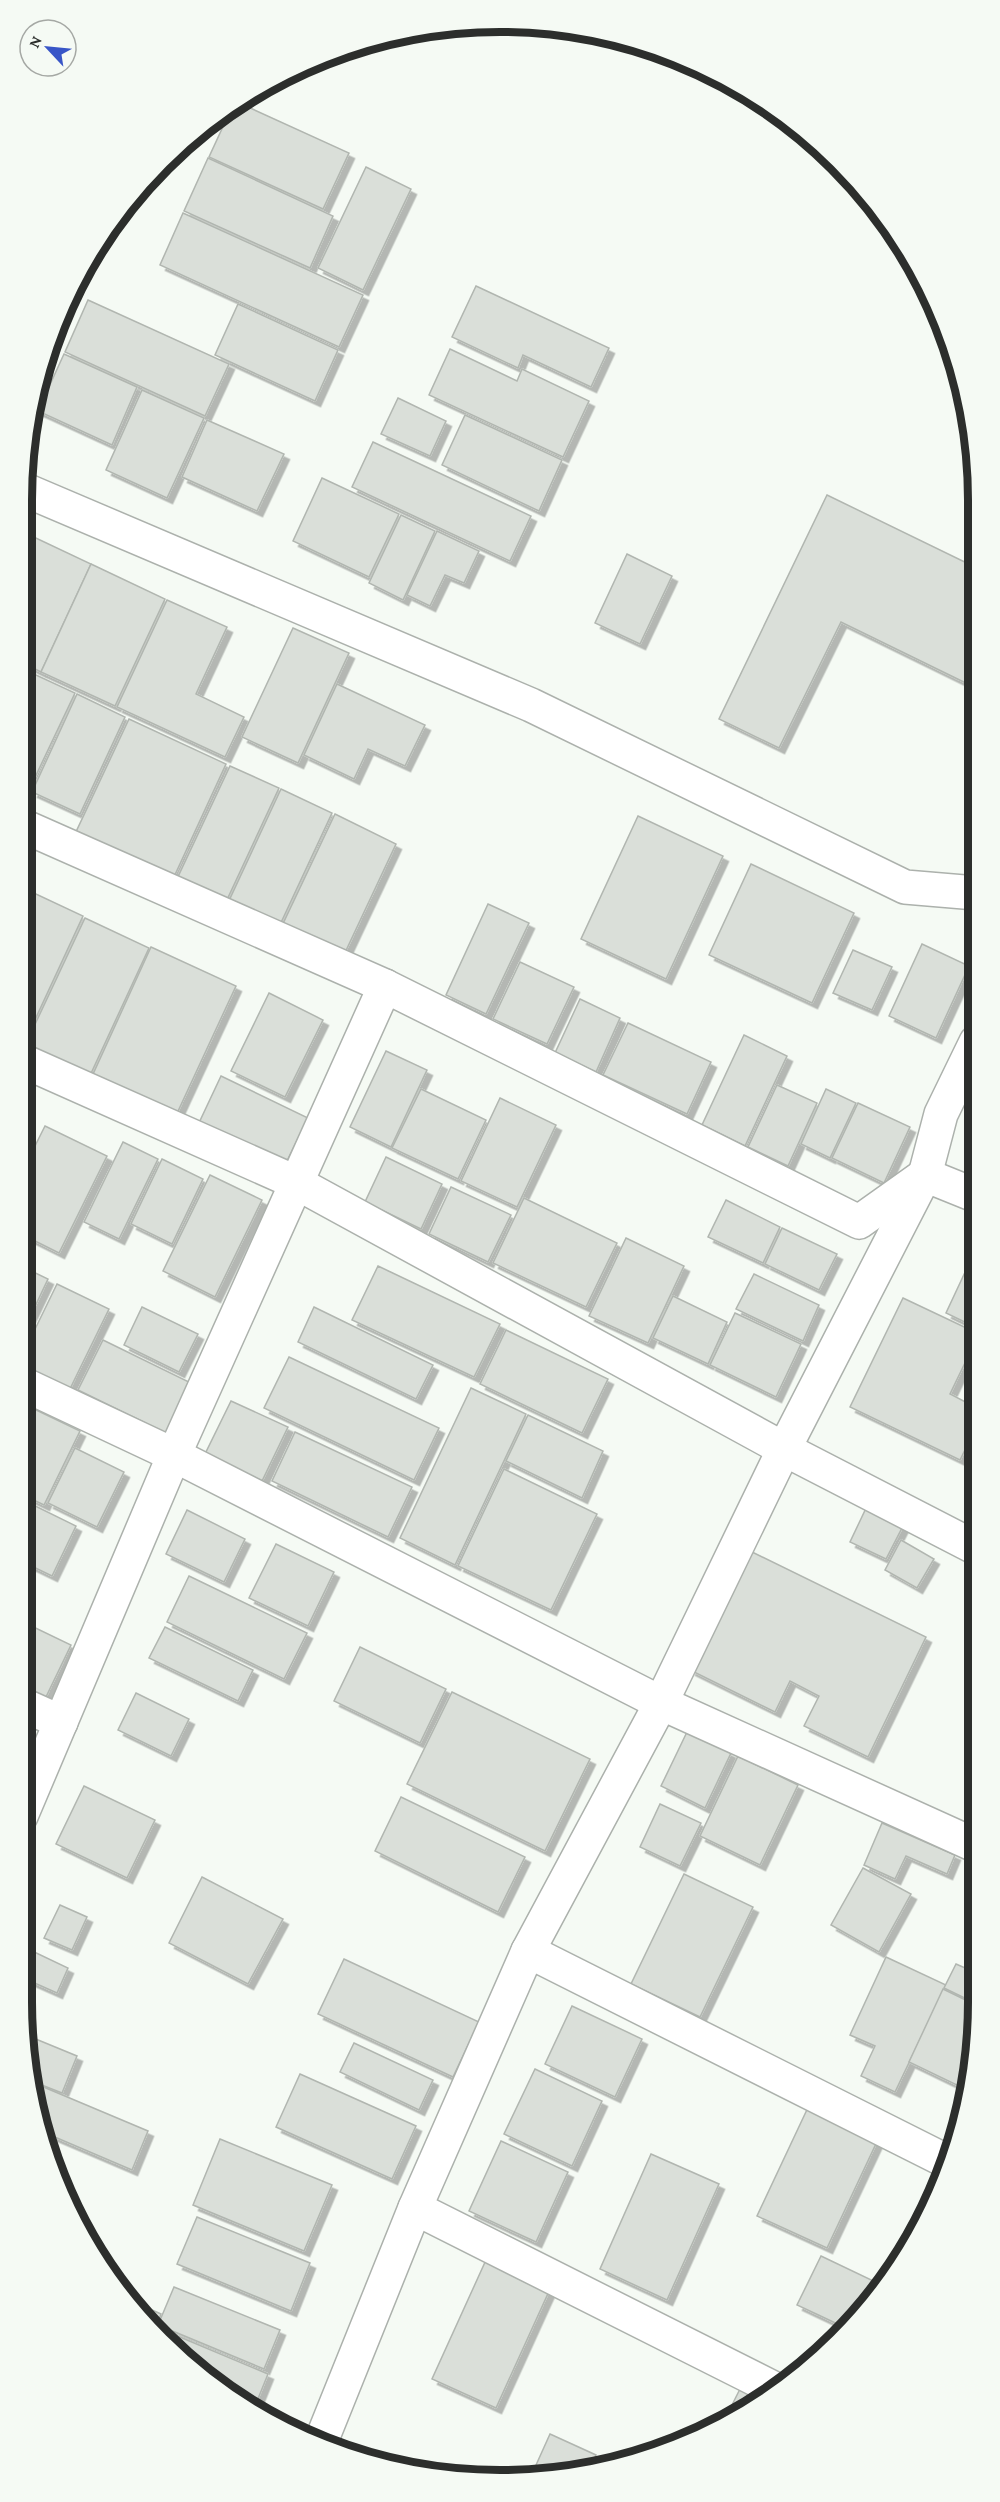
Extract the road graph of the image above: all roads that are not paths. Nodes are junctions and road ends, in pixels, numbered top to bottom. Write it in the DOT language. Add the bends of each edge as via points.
graph roads {
  1 [pos="32,493"];
  2 [pos="32,830"];
  3 [pos="968,892"];
  4 [pos="385,986"];
  5 [pos="968,1058"];
  6 [pos="32,1065"];
  7 [pos="925,1175"];
  8 [pos="295,1182"];
  9 [pos="968,1192"];
  10 [pos="32,1388"];
  11 [pos="784,1449"];
  12 [pos="174,1455"];
  13 [pos="968,1544"];
  14 [pos="661,1703"];
  15 [pos="32,1709"];
  16 [pos="61,1722"];
  17 [pos="32,1790"];
  18 [pos="968,1842"];
  19 [pos="528,1951"];
  20 [pos="942,2159"];
  21 [pos="415,2208"];
  22 [pos="769,2386"];
  23 [pos="323,2436"];
  1 -- 3 [label="street" via="531,705 905,887"];
  2 -- 4 [label="street"];
  4 -- 7 [label="street" via="859,1222"];
  4 -- 8 [label="street"];
  5 -- 7 [label="street" via="941,1114"];
  6 -- 8 [label="street"];
  7 -- 9 [label="street"];
  7 -- 11 [label="street"];
  8 -- 11 [label="street"];
  8 -- 12 [label="street"];
  10 -- 12 [label="street"];
  11 -- 13 [label="street"];
  11 -- 14 [label="street"];
  12 -- 14 [label="street"];
  12 -- 16 [label="street"];
  14 -- 18 [label="street"];
  14 -- 19 [label="street"];
  15 -- 16 [label="street"];
  16 -- 17 [label="street"];
  19 -- 20 [label="street"];
  19 -- 21 [label="street"];
  21 -- 22 [label="street"];
  21 -- 23 [label="street"];
}
